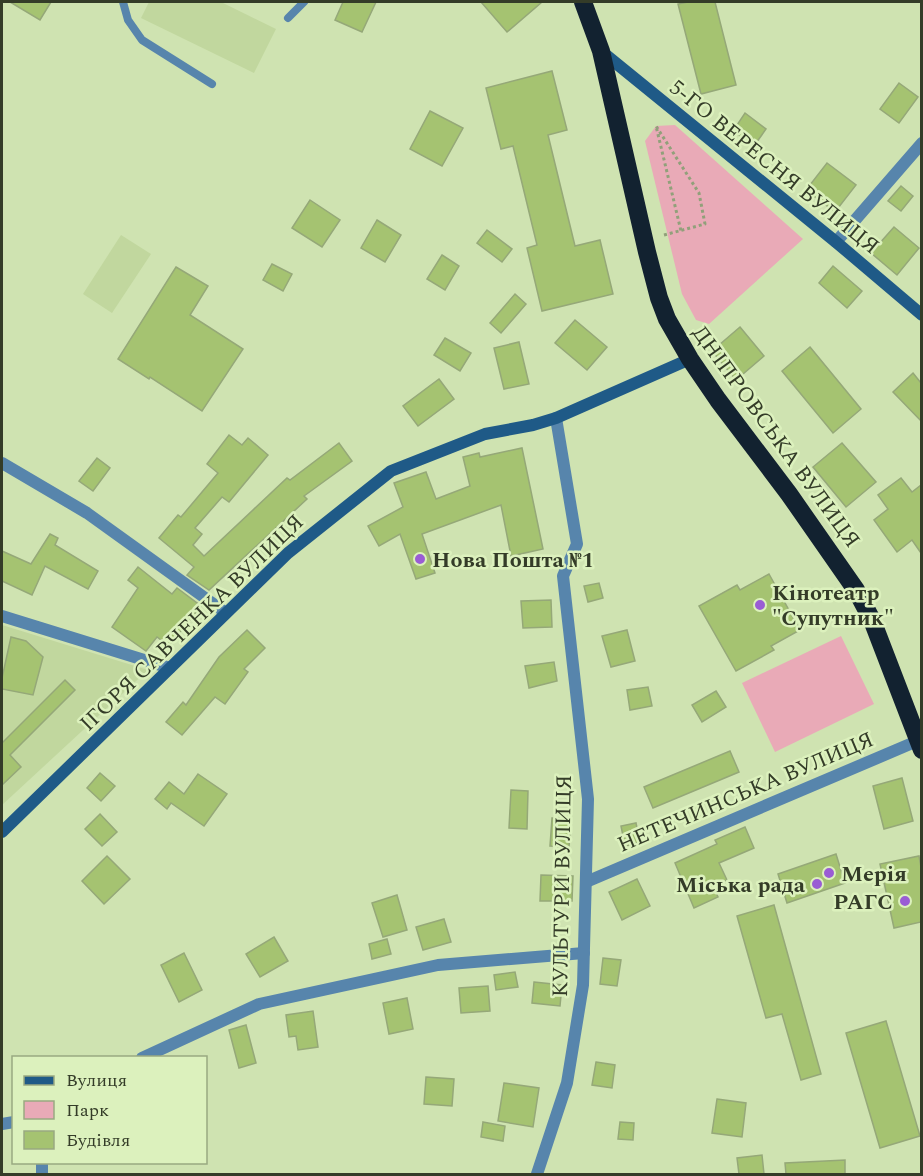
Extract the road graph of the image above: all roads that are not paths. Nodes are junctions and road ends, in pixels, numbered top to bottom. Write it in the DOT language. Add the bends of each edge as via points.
graph roads {
  1 [pos="123,2"];
  2 [pos="304,2"];
  3 [pos="583,2"];
  4 [pos="288,18"];
  5 [pos="601,51"];
  6 [pos="212,84"];
  7 [pos="921,143"];
  8 [pos="836,242"];
  9 [pos="921,315"];
  10 [pos="690,359"];
  11 [pos="556,418"];
  12 [pos="2,463"];
  13 [pos="226,613"];
  14 [pos="2,616"];
  15 [pos="170,668"];
  16 [pos="920,743"];
  17 [pos="2,832"];
  18 [pos="586,882"];
  19 [pos="584,953"];
  20 [pos="146,1056"];
  21 [pos="537,1174"];
  1 -- 6 [label="lane" via="128,20 142,40"];
  2 -- 4 [label="lane"];
  3 -- 5 [label="highway, ДНІПРОВСЬКА ВУЛИЦЯ"];
  5 -- 8 [label="street, 5-ГО ВЕРЕСНЯ ВУЛИЦЯ"];
  5 -- 10 [label="highway, ДНІПРОВСЬКА ВУЛИЦЯ" via="659,298"];
  7 -- 8 [label="street"];
  8 -- 9 [label="street, 5-ГО ВЕРЕСНЯ ВУЛИЦЯ"];
  10 -- 11 [label="street, ІГОРЯ САВЧЕНКА ВУЛИЦЯ"];
  10 -- 16 [label="highway, ДНІПРОВСЬКА ВУЛИЦЯ" via="856,590 872,620"];
  11 -- 13 [label="street, ІГОРЯ САВЧЕНКА ВУЛИЦЯ" via="485,434 391,471 288,553"];
  11 -- 18 [label="street, КУЛЬТУРИ ВУЛИЦЯ" via="577,544 563,576 588,799"];
  12 -- 13 [label="street" via="87,513"];
  13 -- 15 [label="street, ІГОРЯ САВЧЕНКА ВУЛИЦЯ"];
  14 -- 15 [label="street"];
  15 -- 17 [label="street, ІГОРЯ САВЧЕНКА ВУЛИЦЯ"];
  16 -- 18 [label="street, НЕТЕЧИНСЬКА ВУЛИЦЯ"];
  18 -- 19 [label="street, КУЛЬТУРИ ВУЛИЦЯ"];
  19 -- 20 [label="street" via="438,965 259,1004"];
  19 -- 21 [label="street, КУЛЬТУРИ ВУЛИЦЯ" via="583,985 567,1083"];
}
